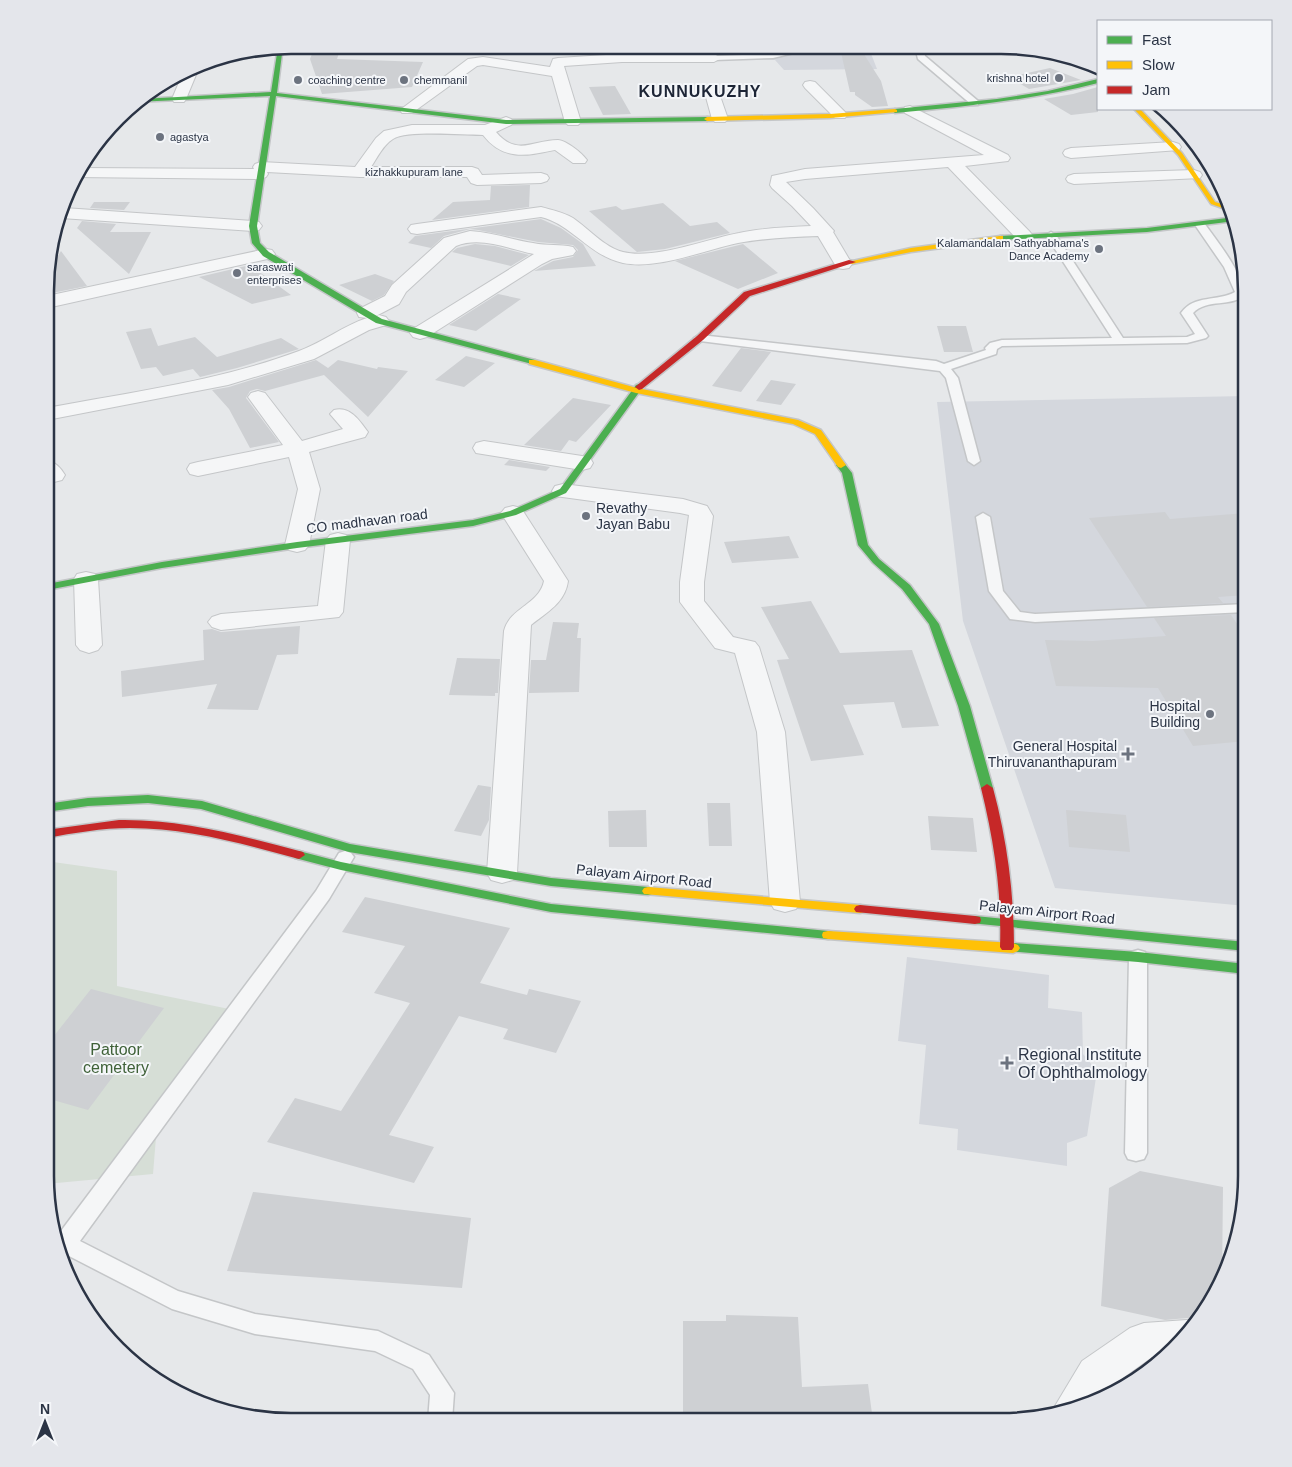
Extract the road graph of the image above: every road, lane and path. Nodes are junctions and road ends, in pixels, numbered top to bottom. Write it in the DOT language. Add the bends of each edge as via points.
graph roads {
  1 [pos="280,54"];
  2 [pos="564,54"];
  3 [pos="781,54"];
  4 [pos="921,54"];
  5 [pos="714,58"];
  6 [pos="558,67"];
  7 [pos="188,77"];
  8 [pos="1097,81"];
  9 [pos="810,85"];
  10 [pos="711,90"];
  11 [pos="273,94"];
  12 [pos="179,99"];
  13 [pos="150,100"];
  14 [pos="975,103"];
  15 [pos="406,110"];
  16 [pos="910,110"];
  17 [pos="1137,110"];
  18 [pos="840,115"];
  19 [pos="720,119"];
  20 [pos="506,122"];
  21 [pos="573,122"];
  22 [pos="487,130"];
  23 [pos="1173,146"];
  24 [pos="1071,153"];
  25 [pos="579,160"];
  26 [pos="954,164"];
  27 [pos="261,171"];
  28 [pos="360,172"];
  29 [pos="85,173"];
  30 [pos="1194,175"];
  31 [pos="541,178"];
  32 [pos="1074,180"];
  33 [pos="1223,206"];
  34 [pos="67,213"];
  35 [pos="1228,220"];
  36 [pos="455,224"];
  37 [pos="1200,225"];
  38 [pos="253,226"];
  39 [pos="417,229"];
  40 [pos="825,231"];
  41 [pos="1051,235"];
  42 [pos="1024,236"];
  43 [pos="487,238"];
  44 [pos="602,249"];
  45 [pos="567,251"];
  46 [pos="266,254"];
  47 [pos="843,264"];
  48 [pos="1238,284"];
  49 [pos="1238,295"];
  50 [pos="54,300"];
  51 [pos="372,317"];
  52 [pos="420,333"];
  53 [pos="700,338"];
  54 [pos="1120,342"];
  55 [pos="944,368"];
  56 [pos="636,390"];
  57 [pos="258,397"];
  58 [pos="54,413"];
  59 [pos="341,414"];
  60 [pos="484,448"];
  61 [pos="297,449"];
  62 [pos="974,461"];
  63 [pos="582,463"];
  64 [pos="198,469"];
  65 [pos="563,491"];
  66 [pos="513,513"];
  67 [pos="983,517"];
  68 [pos="338,540"];
  69 [pos="297,545"];
  70 [pos="86,580"];
  71 [pos="54,586"];
  72 [pos="1238,608"];
  73 [pos="221,622"];
  74 [pos="89,645"];
  75 [pos="54,807"];
  76 [pos="54,833"];
  77 [pos="349,848"];
  78 [pos="341,866"];
  79 [pos="502,873"];
  80 [pos="785,902"];
  81 [pos="1008,923"];
  82 [pos="1238,946"];
  83 [pos="1008,947"];
  84 [pos="1138,957"];
  85 [pos="1238,968"];
  86 [pos="1136,1154"];
  87 [pos="64,1244"];
  88 [pos="65,1250"];
  89 [pos="1175,1338"];
  90 [pos="1079,1400"];
  91 [pos="441,1413"];
  1 -- 11 [label="street"];
  2 -- 6 [label="street"];
  3 -- 5 [label="lane"];
  4 -- 14 [label="lane"];
  5 -- 6 [label="street" via="686,57"];
  6 -- 15 [label="street" via="473,62"];
  6 -- 21 [label="street"];
  7 -- 12 [label="street"];
  8 -- 14 [label="street"];
  9 -- 18 [label="street"];
  10 -- 19 [label="street"];
  11 -- 12 [label="street"];
  11 -- 15 [label="street"];
  11 -- 27 [label="street"];
  12 -- 13 [label="street"];
  14 -- 16 [label="street"];
  15 -- 20 [label="street"];
  16 -- 18 [label="street"];
  16 -- 26 [label="street" via="1002,158"];
  17 -- 23 [label="street"];
  18 -- 19 [label="street"];
  19 -- 21 [label="street"];
  20 -- 21 [label="street"];
  20 -- 22 [label="street, kizhakkupuram lane"];
  22 -- 25 [label="street" via="507,149 524,151 558,145"];
  22 -- 28 [label="street, kizhakkupuram lane" via="412,130 389,134"];
  23 -- 24 [label="street"];
  23 -- 30 [label="street"];
  26 -- 40 [label="street" via="805,174 778,179 778,185"];
  26 -- 42 [label="street"];
  27 -- 28 [label="street"];
  27 -- 29 [label="street"];
  27 -- 38 [label="street"];
  28 -- 31 [label="street, kizhakkupuram lane" via="472,172 476,180"];
  30 -- 32 [label="street"];
  30 -- 33 [label="street" via="1213,203"];
  34 -- 38 [label="street"];
  35 -- 37 [label="street"];
  36 -- 39 [label="street"];
  36 -- 43 [label="street"];
  36 -- 44 [label="street" via="554,213"];
  37 -- 41 [label="street"];
  37 -- 48 [label="lane"];
  38 -- 46 [label="street" via="256,243"];
  40 -- 44 [label="street" via="740,237 646,258 624,258"];
  40 -- 47 [label="street"];
  41 -- 42 [label="street"];
  41 -- 54 [label="lane"];
  42 -- 47 [label="street" via="911,250"];
  43 -- 45 [label="street" via="534,249"];
  43 -- 51 [label="street" via="458,237 450,242"];
  44 -- 45 [label="street"];
  45 -- 52 [label="street" via="536,260"];
  46 -- 50 [label="street"];
  46 -- 51 [label="street"];
  47 -- 53 [label="street" via="747,294"];
  49 -- 54 [label="lane" via="1190,308 1190,321 1202,336 1195,339"];
  51 -- 52 [label="street"];
  51 -- 58 [label="street" via="362,326 306,355 221,381"];
  52 -- 56 [label="street"];
  53 -- 55 [label="lane"];
  53 -- 56 [label="street"];
  54 -- 55 [label="lane" via="1002,343 994,345 992,352"];
  55 -- 62 [label="lane" via="952,378"];
  56 -- 63 [label="street"];
  56 -- 81 [label="street" via="795,422 818,432 847,472 863,545 906,587 934,624 960,697 988,793 1002,862"];
  57 -- 61 [label="street"];
  59 -- 61 [label="street" via="357,432"];
  60 -- 63 [label="street"];
  61 -- 64 [label="street"];
  61 -- 69 [label="street" via="308,489"];
  63 -- 65 [label="street"];
  65 -- 66 [label="street, CO madhavan road"];
  65 -- 80 [label="street" via="699,510 692,602 724,643 746,647 771,732"];
  66 -- 68 [label="street, CO madhavan road" via="473,523"];
  66 -- 79 [label="street" via="556,581 556,590 519,622"];
  67 -- 72 [label="lane" via="996,591 1015,616 1035,618"];
  68 -- 69 [label="street, CO madhavan road"];
  68 -- 73 [label="street" via="330,612"];
  69 -- 70 [label="street, CO madhavan road"];
  70 -- 71 [label="street, CO madhavan road"];
  70 -- 74 [label="street"];
  75 -- 77 [label="street, Palayam Airport Road" via="148,799 202,805"];
  76 -- 78 [label="street" via="129,824 171,827 233,837"];
  77 -- 78 [label="lane"];
  77 -- 79 [label="street, Palayam Airport Road"];
  78 -- 83 [label="street" via="550,908 776,930"];
  78 -- 87 [label="lane" via="323,895"];
  79 -- 80 [label="street, Palayam Airport Road" via="551,882 727,900"];
  80 -- 81 [label="street, Palayam Airport Road"];
  81 -- 82 [label="street, Palayam Airport Road"];
  81 -- 83 [label="street"];
  83 -- 84 [label="street"];
  84 -- 85 [label="street"];
  84 -- 86 [label="lane"];
  88 -- 91 [label="lane" via="172,1299 255,1324 378,1341 421,1362 442,1393"];
  89 -- 90 [label="street" via="1144,1340 1096,1374"];
}
